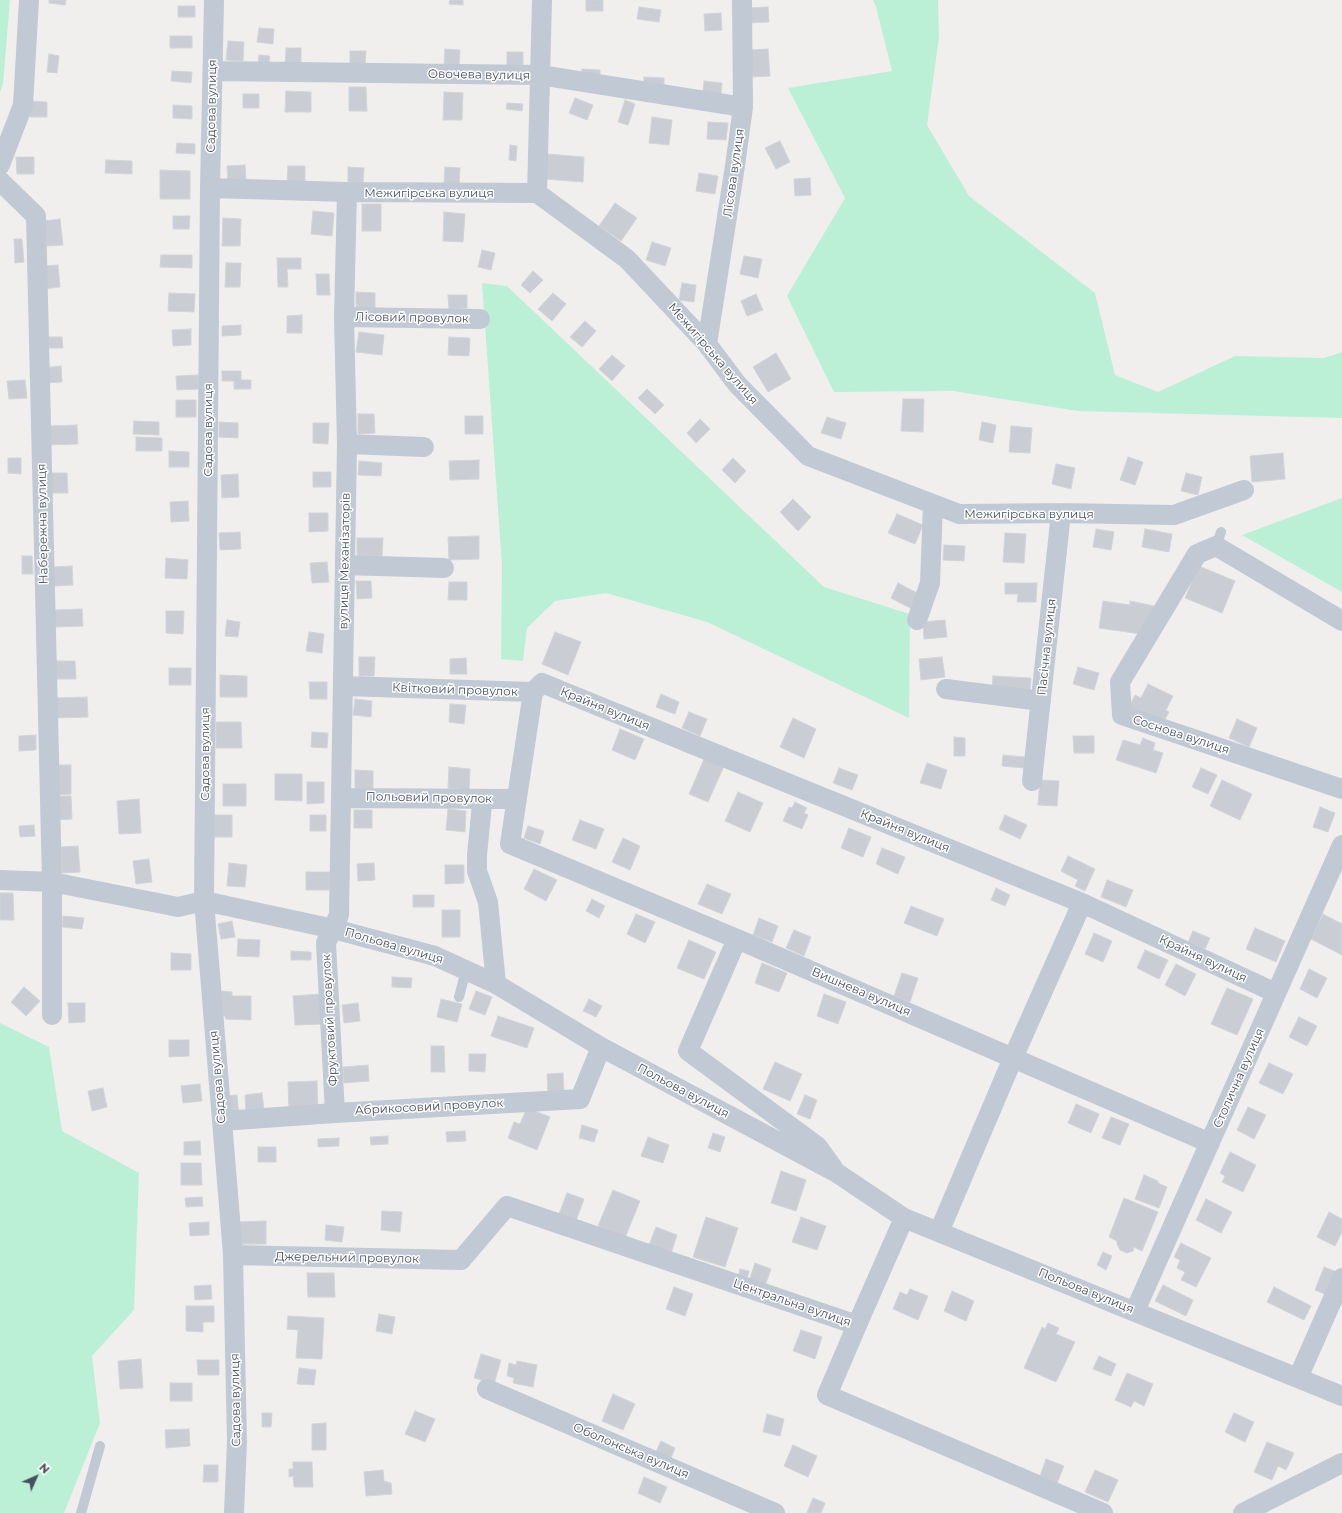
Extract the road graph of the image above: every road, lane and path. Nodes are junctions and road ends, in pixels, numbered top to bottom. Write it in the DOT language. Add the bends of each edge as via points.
graph roads {
  1 [pos="30,0"];
  2 [pos="214,0"];
  3 [pos="542,0"];
  4 [pos="742,0"];
  5 [pos="213,71"];
  6 [pos="540,75"];
  7 [pos="743,107"];
  8 [pos="0,165"];
  9 [pos="0,181"];
  10 [pos="210,188"];
  11 [pos="347,192"];
  12 [pos="537,193"];
  13 [pos="344,317"];
  14 [pos="480,319"];
  15 [pos="707,344"];
  16 [pos="347,444"];
  17 [pos="424,447"];
  18 [pos="1244,490"];
  19 [pos="934,504"];
  20 [pos="1061,512"];
  21 [pos="345,565"];
  22 [pos="444,568"];
  23 [pos="917,620"];
  24 [pos="1342,621"];
  25 [pos="344,686"];
  26 [pos="946,689"];
  27 [pos="533,692"];
  28 [pos="1041,701"];
  29 [pos="1032,781"];
  30 [pos="1342,789"];
  31 [pos="342,798"];
  32 [pos="516,799"];
  33 [pos="482,804"];
  34 [pos="510,844"];
  35 [pos="1342,846"];
  36 [pos="0,880"];
  37 [pos="52,882"];
  38 [pos="204,901"];
  39 [pos="1082,903"];
  40 [pos="334,929"];
  41 [pos="737,939"];
  42 [pos="466,970"];
  43 [pos="496,984"];
  44 [pos="1276,993"];
  45 [pos="459,997"];
  46 [pos="52,1015"];
  47 [pos="601,1047"];
  48 [pos="1013,1058"];
  49 [pos="335,1113"];
  50 [pos="222,1121"];
  51 [pos="1210,1143"];
  52 [pos="837,1173"];
  53 [pos="904,1218"];
  54 [pos="939,1232"];
  55 [pos="233,1255"];
  56 [pos="461,1260"];
  57 [pos="1342,1278"];
  58 [pos="1135,1311"];
  59 [pos="857,1325"];
  60 [pos="1298,1378"];
  61 [pos="487,1389"];
  62 [pos="1342,1396"];
  63 [pos="100,1446"];
  64 [pos="1342,1463"];
  65 [pos="234,1509"];
  66 [pos="81,1513"];
  67 [pos="775,1513"];
  68 [pos="1103,1513"];
  69 [pos="1244,1513"];
  1 -- 8 [label="street" via="23,105"];
  2 -- 5 [label="street, Садова вулиця"];
  3 -- 6 [label="street"];
  4 -- 7 [label="street, Лісова вулиця"];
  5 -- 6 [label="street, Овочева вулиця"];
  5 -- 10 [label="street, Садова вулиця"];
  6 -- 7 [label="street, Овочева вулиця"];
  6 -- 12 [label="street"];
  7 -- 15 [label="street, Лісова вулиця"];
  9 -- 37 [label="street, Набережна вулиця" via="36,216"];
  10 -- 11 [label="street, Межигірська вулиця"];
  10 -- 38 [label="street, Садова вулиця"];
  11 -- 12 [label="street, Межигірська вулиця"];
  11 -- 13 [label="street, вулиця Механізаторів"];
  12 -- 15 [label="street, Межигірська вулиця" via="627,259"];
  13 -- 14 [label="street, Лісовий провулок"];
  13 -- 16 [label="street, вулиця Механізаторів"];
  15 -- 19 [label="street, Межигірська вулиця" via="737,384 808,456"];
  16 -- 17 [label="street"];
  16 -- 21 [label="street, вулиця Механізаторів"];
  18 -- 20 [label="street, Межигірська вулиця" via="1174,515"];
  19 -- 20 [label="street, Межигірська вулиця" via="958,514"];
  19 -- 23 [label="street" via="930,583"];
  20 -- 28 [label="street, Пасічна вулиця"];
  21 -- 22 [label="street"];
  21 -- 25 [label="street, вулиця Механізаторів"];
  24 -- 30 [label="street, Соснова вулиця" via="1219,539 1197,554 1120,682 1122,715"];
  25 -- 27 [label="street, Квітковий провулок"];
  25 -- 31 [label="street, вулиця Механізаторів"];
  26 -- 28 [label="street"];
  27 -- 32 [label="street, Квітковий провулок"];
  27 -- 39 [label="street, Крайня вулиця" via="542,683"];
  28 -- 29 [label="street, Пасічна вулиця"];
  31 -- 32 [label="street, Польовий провулок"];
  31 -- 40 [label="street, вулиця Механізаторів" via="339,916"];
  32 -- 34 [label="street, Квітковий провулок"];
  33 -- 43 [label="street" via="478,871 488,902"];
  34 -- 41 [label="street, Вишнева вулиця"];
  35 -- 44 [label="street, Столична вулиця"];
  36 -- 37 [label="street, Польова вулиця"];
  37 -- 38 [label="street, Польова вулиця" via="178,907"];
  37 -- 46 [label="street, Набережна вулиця"];
  38 -- 40 [label="street, Польова вулиця"];
  38 -- 50 [label="street, Садова вулиця"];
  39 -- 44 [label="street, Крайня вулиця"];
  39 -- 48 [label="street"];
  40 -- 42 [label="street, Польова вулиця" via="435,956"];
  40 -- 49 [label="street, Фруктовий провулок" via="326,943"];
  41 -- 48 [label="street, Вишнева вулиця"];
  41 -- 52 [label="street, Польова вулиця" via="688,1051 817,1146"];
  42 -- 43 [label="street, Польова вулиця"];
  42 -- 45 [label="lane"];
  43 -- 47 [label="street, Польова вулиця"];
  44 -- 51 [label="street, Столична вулиця"];
  47 -- 49 [label="street, Абрикосовий провулок" via="580,1099"];
  47 -- 52 [label="street, Польова вулиця"];
  48 -- 51 [label="street, Вишнева вулиця"];
  48 -- 54 [label="street"];
  49 -- 50 [label="street, Абрикосовий провулок"];
  50 -- 55 [label="street, Садова вулиця"];
  51 -- 58 [label="street, Столична вулиця"];
  52 -- 53 [label="street, Польова вулиця"];
  53 -- 54 [label="street, Польова вулиця"];
  53 -- 59 [label="street"];
  54 -- 58 [label="street, Польова вулиця"];
  55 -- 56 [label="street, Джерельний провулок"];
  55 -- 65 [label="street, Садова вулиця" via="237,1442"];
  56 -- 59 [label="street, Центральна вулиця" via="506,1206"];
  57 -- 60 [label="street"];
  58 -- 60 [label="street, Польова вулиця"];
  59 -- 68 [label="street, Центральна вулиця" via="827,1394"];
  60 -- 62 [label="street, Польова вулиця"];
  61 -- 67 [label="street, Оболонська вулиця"];
  63 -- 66 [label="lane"];
  64 -- 69 [label="street"];
}
